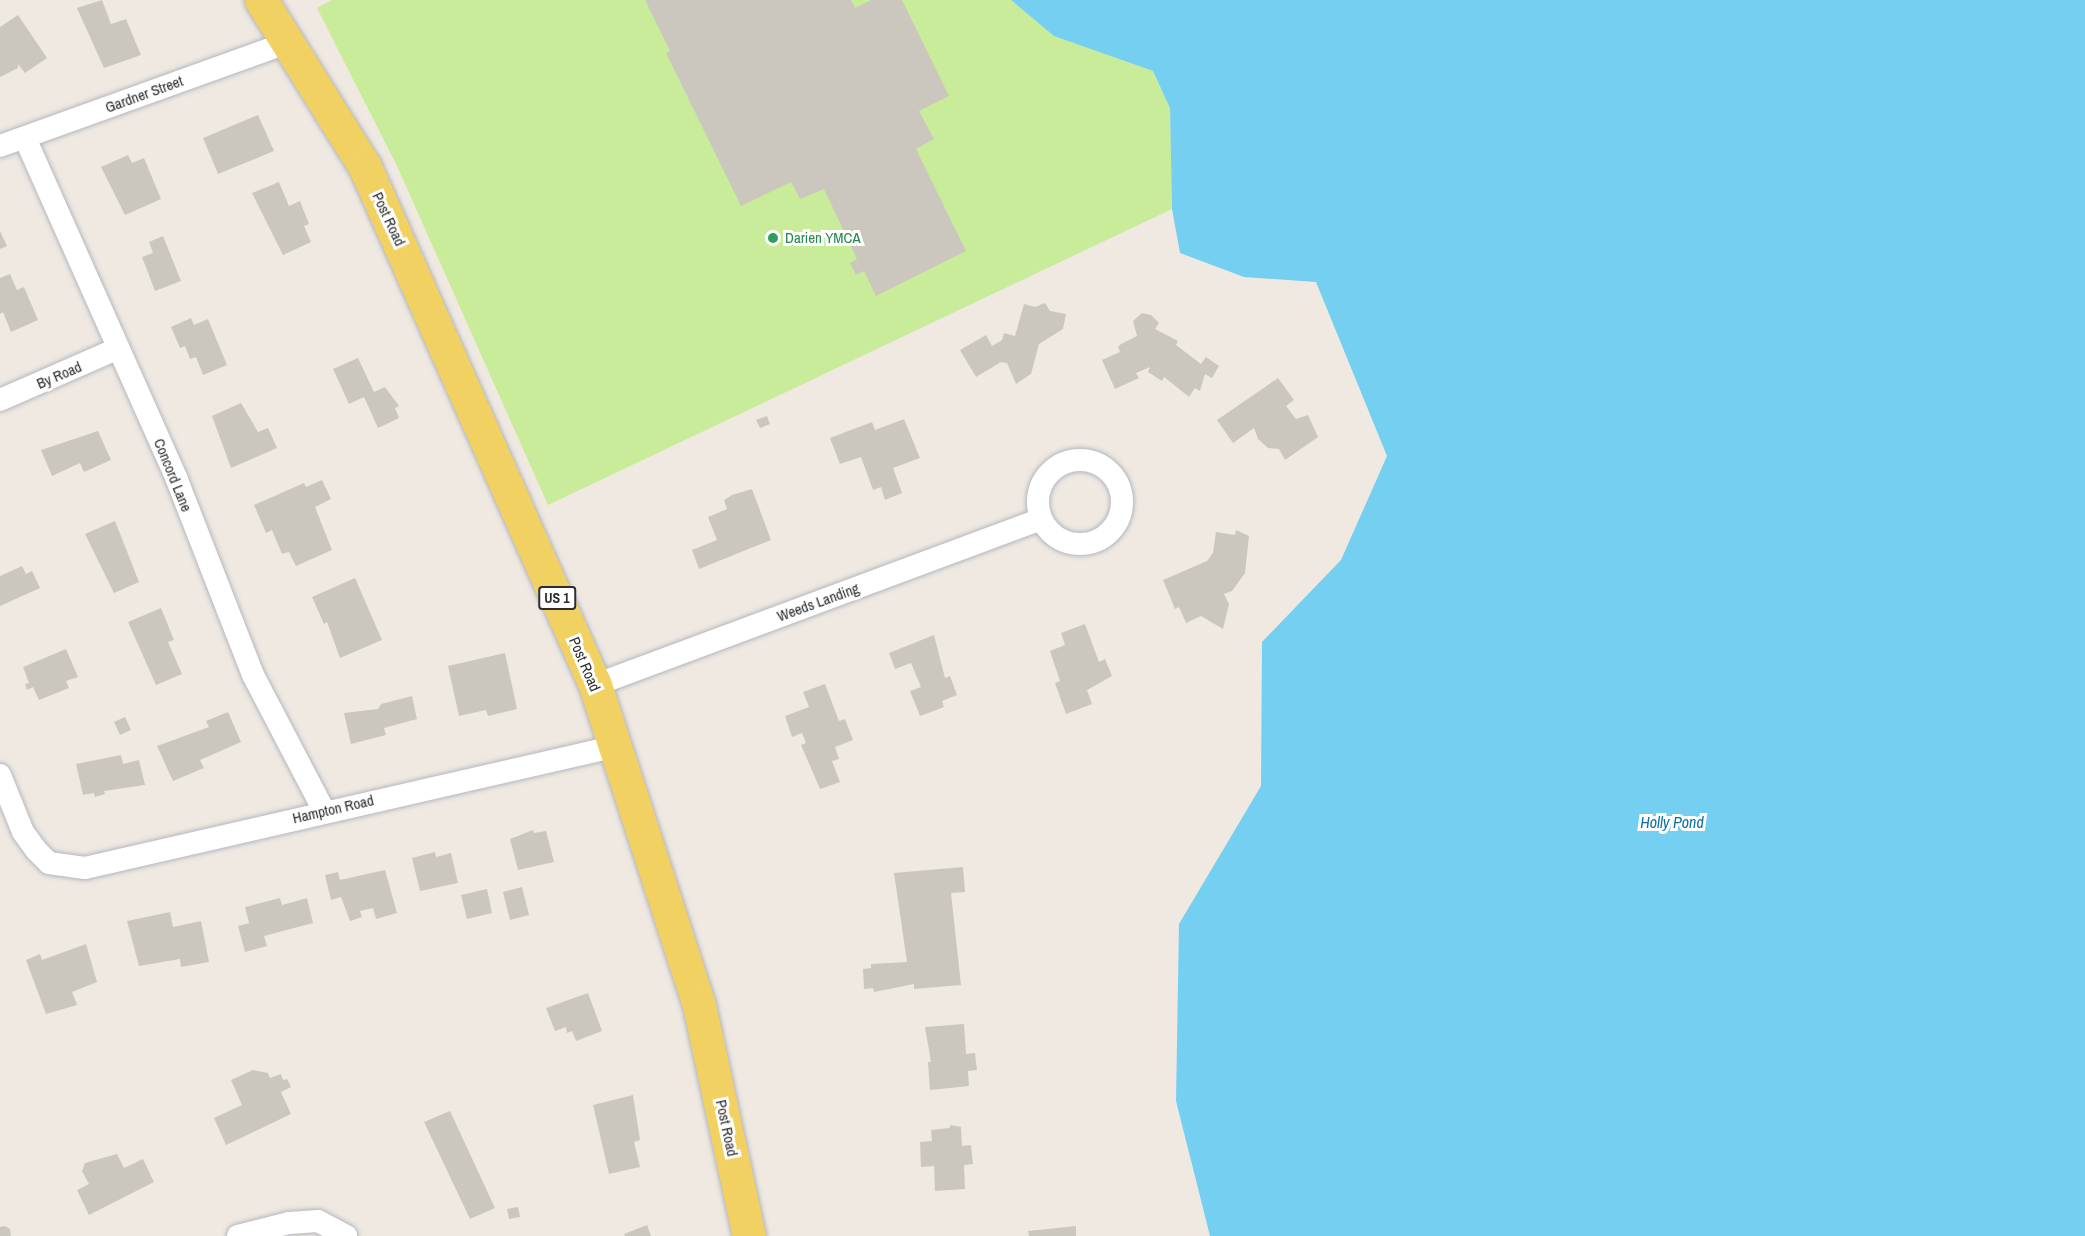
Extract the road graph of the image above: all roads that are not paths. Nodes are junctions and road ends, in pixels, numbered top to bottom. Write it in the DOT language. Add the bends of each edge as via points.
graph roads {
  1 [pos="261,0"];
  2 [pos="289,42"];
  3 [pos="25,138"];
  4 [pos="0,146"];
  5 [pos="117,349"];
  6 [pos="0,400"];
  7 [pos="1041,519"];
  8 [pos="595,685"];
  9 [pos="617,746"];
  10 [pos="0,775"];
  11 [pos="324,811"];
  12 [pos="238,1236"];
  13 [pos="346,1236"];
  14 [pos="749,1236"];
  1 -- 2 [label="main road, Post Road / US 1"];
  2 -- 3 [label="street, Gardner Street"];
  2 -- 8 [label="main road, Post Road / US 1" via="366,167"];
  3 -- 4 [label="street, Gardner Street"];
  3 -- 5 [label="street, Concord Lane"];
  5 -- 6 [label="street, By Road"];
  5 -- 11 [label="street, Concord Lane" via="177,480 253,675"];
  7 -- 8 [label="street, Weeds Landing"];
  8 -- 9 [label="main road, Post Road / US 1"];
  9 -- 11 [label="street, Hampton Road"];
  9 -- 14 [label="main road, Post Road / US 1" via="699,1005"];
  10 -- 11 [label="street, Hampton Road" via="23,832 49,863 85,868"];
  12 -- 13 [label="street" via="290,1223 318,1221"];
}
